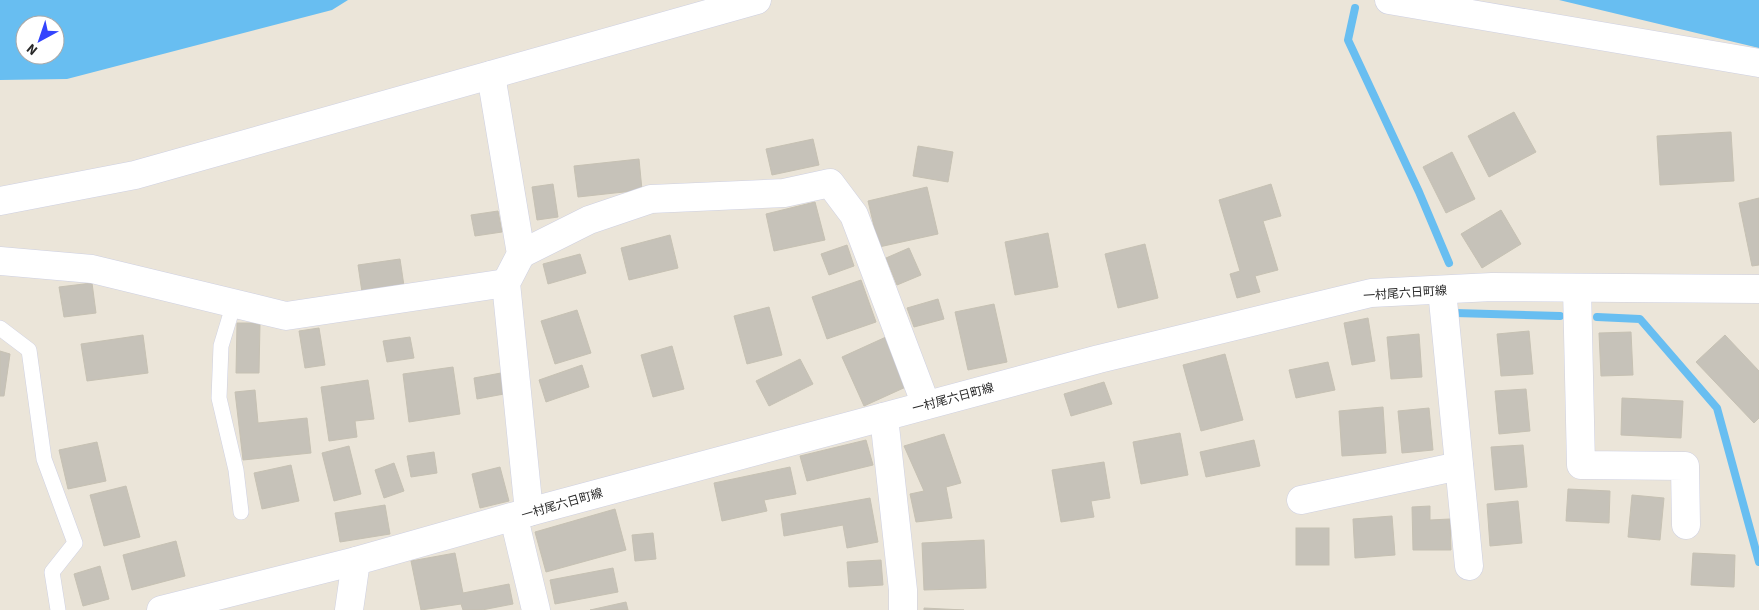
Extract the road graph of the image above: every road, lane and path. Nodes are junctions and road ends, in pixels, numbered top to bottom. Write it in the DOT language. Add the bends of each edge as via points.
graph roads {
  1 [pos="757,0"];
  2 [pos="1389,0"];
  3 [pos="1759,63"];
  4 [pos="491,75"];
  5 [pos="0,200"];
  6 [pos="521,254"];
  7 [pos="0,261"];
  8 [pos="506,283"];
  9 [pos="1577,288"];
  10 [pos="1759,289"];
  11 [pos="1442,290"];
  12 [pos="234,303"];
  13 [pos="0,328"];
  14 [pos="926,406"];
  15 [pos="884,417"];
  16 [pos="1459,466"];
  17 [pos="1301,500"];
  18 [pos="242,512"];
  19 [pos="522,515"];
  20 [pos="1686,525"];
  21 [pos="356,561"];
  22 [pos="1469,566"];
  23 [pos="58,610"];
  24 [pos="161,610"];
  25 [pos="349,610"];
  26 [pos="536,610"];
  27 [pos="903,610"];
  1 -- 4 [label="street"];
  2 -- 3 [label="street"];
  4 -- 5 [label="street" via="135,174"];
  4 -- 6 [label="street"];
  6 -- 8 [label="street"];
  6 -- 14 [label="street" via="589,220 651,199 784,193 830,183 854,215"];
  7 -- 12 [label="street" via="92,269"];
  8 -- 12 [label="street" via="286,316"];
  8 -- 19 [label="street"];
  9 -- 10 [label="street, 一村尾六日町線"];
  9 -- 11 [label="street, 一村尾六日町線"];
  9 -- 20 [label="street" via="1581,465 1685,466"];
  11 -- 14 [label="street, 一村尾六日町線" via="1371,293 1099,359"];
  11 -- 16 [label="street"];
  12 -- 18 [label="lane" via="221,346 219,398"];
  13 -- 23 [label="lane" via="29,350 44,459 74,543 52,572"];
  14 -- 15 [label="street, 一村尾六日町線"];
  15 -- 19 [label="street, 一村尾六日町線"];
  15 -- 27 [label="street"];
  16 -- 17 [label="street"];
  16 -- 22 [label="street"];
  19 -- 21 [label="street, 一村尾六日町線"];
  19 -- 26 [label="street"];
  21 -- 24 [label="street, 一村尾六日町線"];
  21 -- 25 [label="street"];
}
